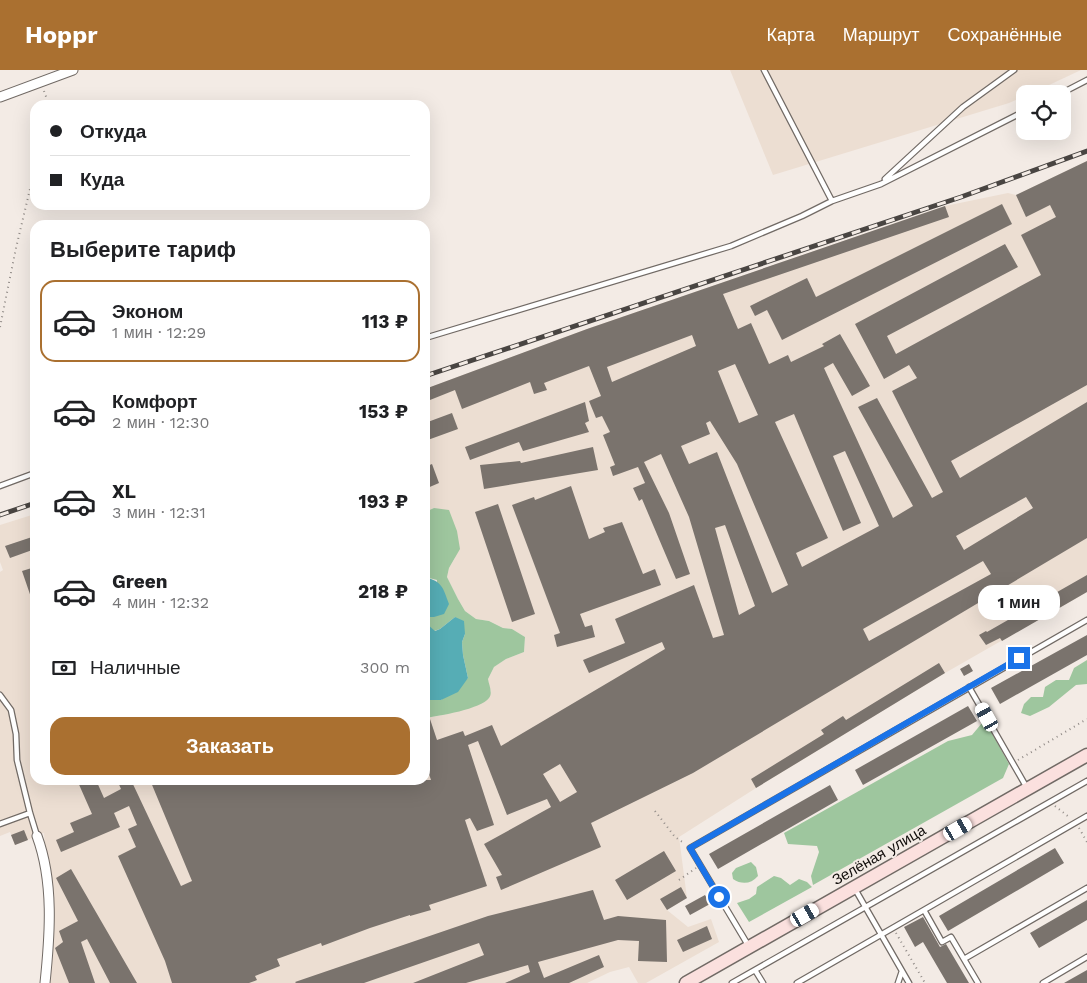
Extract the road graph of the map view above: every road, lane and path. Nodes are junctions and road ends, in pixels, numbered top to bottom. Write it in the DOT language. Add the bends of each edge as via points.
graph roads {
  1 [pos="73,70"];
  2 [pos="764,70"];
  3 [pos="1014,70"];
  4 [pos="1087,80"];
  5 [pos="40,82"];
  6 [pos="1071,88"];
  7 [pos="0,97"];
  8 [pos="47,100"];
  9 [pos="1016,116"];
  10 [pos="881,184"];
  11 [pos="30,189"];
  12 [pos="832,201"];
  13 [pos="0,327"];
  14 [pos="430,336"];
  15 [pos="30,475"];
  16 [pos="0,486"];
  17 [pos="1087,620"];
  18 [pos="970,687"];
  19 [pos="0,695"];
  20 [pos="1087,719"];
  21 [pos="1087,755"];
  22 [pos="1012,763"];
  23 [pos="1087,781"];
  24 [pos="1027,789"];
  25 [pos="655,811"];
  26 [pos="30,813"];
  27 [pos="1087,816"];
  28 [pos="0,824"];
  29 [pos="37,836"];
  30 [pos="690,848"];
  31 [pos="700,865"];
  32 [pos="679,880"];
  33 [pos="854,888"];
  34 [pos="1087,888"];
  35 [pos="865,907"];
  36 [pos="924,910"];
  37 [pos="893,928"];
  38 [pos="881,934"];
  39 [pos="750,947"];
  40 [pos="1087,957"];
  41 [pos="964,959"];
  42 [pos="755,970"];
  43 [pos="902,971"];
  44 [pos="45,983"];
  45 [pos="686,983"];
  46 [pos="732,983"];
  47 [pos="763,983"];
  48 [pos="798,983"];
  49 [pos="898,983"];
  50 [pos="909,983"];
  51 [pos="925,983"];
  52 [pos="978,983"];
  53 [pos="1043,983"];
  1 -- 5 [label="street"];
  2 -- 12 [label="lane"];
  3 -- 10 [label="lane" via="964,107"];
  4 -- 6 [label="lane"];
  5 -- 7 [label="street"];
  5 -- 8 [label="path"];
  9 -- 10 [label="lane"];
  10 -- 12 [label="lane"];
  11 -- 13 [label="path"];
  12 -- 14 [label="lane" via="731,246"];
  15 -- 16 [label="lane"];
  17 -- 18 [label="lane"];
  18 -- 22 [label="lane"];
  18 -- 30 [label="lane"];
  19 -- 26 [label="lane" via="11,710 17,760"];
  20 -- 22 [label="path"];
  21 -- 24 [label="main road, Зелёная улица"];
  22 -- 24 [label="lane"];
  23 -- 35 [label="lane"];
  24 -- 33 [label="main road, Зелёная улица"];
  25 -- 30 [label="path" via="675,837"];
  26 -- 28 [label="lane"];
  26 -- 29 [label="lane"];
  27 -- 36 [label="lane"];
  29 -- 44 [label="street" via="48,889"];
  30 -- 31 [label="lane"];
  31 -- 32 [label="path"];
  31 -- 39 [label="lane"];
  33 -- 35 [label="lane"];
  33 -- 39 [label="main road, Зелёная улица"];
  34 -- 41 [label="lane"];
  35 -- 38 [label="lane"];
  35 -- 42 [label="lane"];
  36 -- 37 [label="lane"];
  36 -- 41 [label="lane" via="942,942 951,937"];
  37 -- 38 [label="lane"];
  37 -- 51 [label="path"];
  38 -- 43 [label="lane"];
  38 -- 48 [label="lane"];
  39 -- 45 [label="main road, Зелёная улица"];
  40 -- 53 [label="lane"];
  41 -- 52 [label="lane"];
  42 -- 46 [label="lane"];
  42 -- 47 [label="lane"];
  43 -- 49 [label="lane"];
  43 -- 50 [label="lane"];
}
